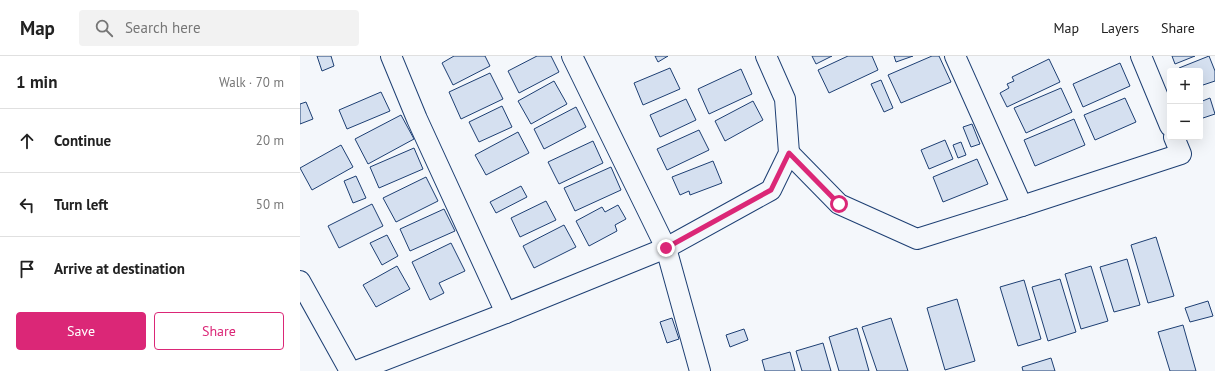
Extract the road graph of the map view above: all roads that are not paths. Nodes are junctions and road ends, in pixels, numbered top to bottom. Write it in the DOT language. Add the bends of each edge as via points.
graph roads {
  1 [pos="391,56"];
  2 [pos="572,56"];
  3 [pos="766,56"];
  4 [pos="955,56"];
  5 [pos="1141,56"];
  6 [pos="1167,119"];
  7 [pos="1175,140"];
  8 [pos="789,153"];
  9 [pos="1022,206"];
  10 [pos="666,248"];
  11 [pos="300,281"];
  12 [pos="506,313"];
  13 [pos="350,371"];
  14 [pos="356,371"];
  15 [pos="700,371"];
  1 -- 12 [label="street"];
  2 -- 10 [label="street"];
  3 -- 8 [label="street" via="785,99"];
  4 -- 9 [label="street"];
  5 -- 6 [label="street"];
  7 -- 9 [label="street" via="1181,154"];
  8 -- 9 [label="street" via="839,204 917,239"];
  8 -- 10 [label="street" via="771,190"];
  10 -- 12 [label="street"];
  10 -- 15 [label="street"];
  11 -- 13 [label="street"];
  12 -- 14 [label="street"];
}
